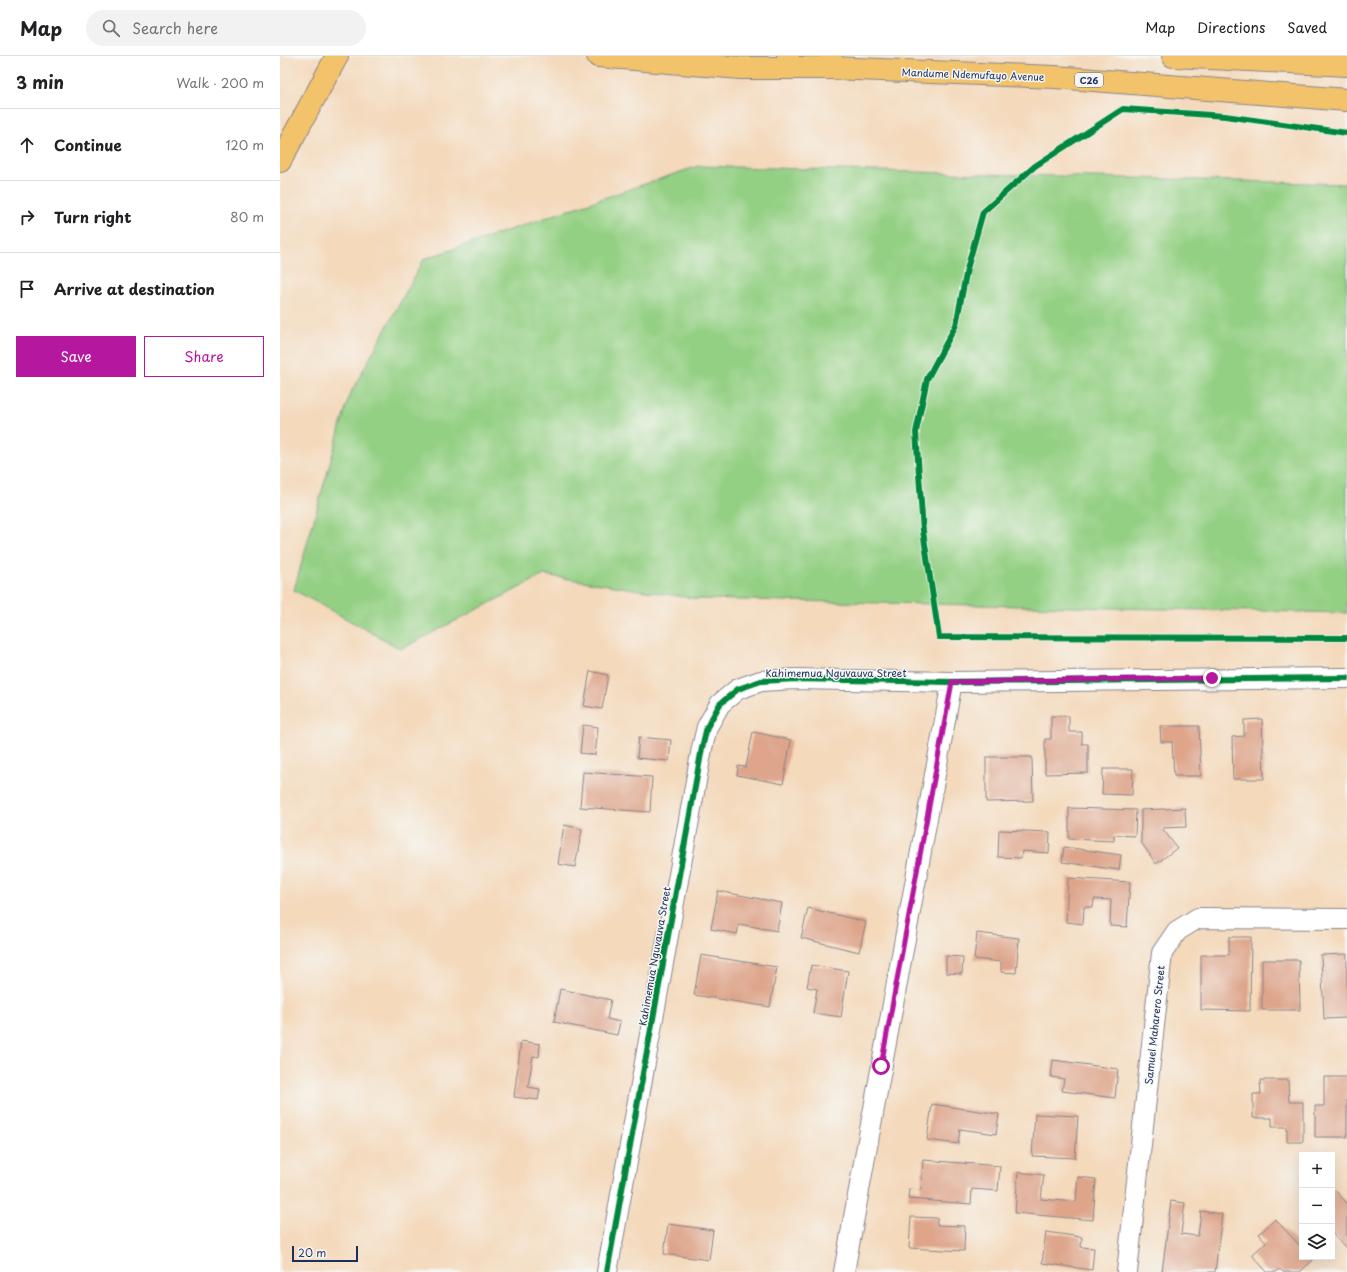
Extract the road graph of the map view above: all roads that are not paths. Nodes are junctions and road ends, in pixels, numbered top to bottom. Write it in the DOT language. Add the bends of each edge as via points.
graph roads {
  1 [pos="337,56"];
  2 [pos="598,56"];
  3 [pos="1173,56"];
  4 [pos="788,62"];
  5 [pos="831,62"];
  6 [pos="1347,65"];
  7 [pos="1347,100"];
  8 [pos="280,161"];
  9 [pos="1347,678"];
  10 [pos="952,682"];
  11 [pos="1347,919"];
  12 [pos="607,1272"];
  13 [pos="844,1272"];
  14 [pos="1127,1272"];
  1 -- 8 [label="main road"];
  2 -- 4 [label="main road, Mandume Ndemufayo Avenue / C26" via="741,68"];
  3 -- 6 [label="main road"];
  4 -- 5 [label="main road, Mandume Ndemufayo Avenue / C26"];
  5 -- 7 [label="main road, Mandume Ndemufayo Avenue / C26"];
  9 -- 10 [label="street, Kahimemua Nguvauva Street"];
  10 -- 12 [label="street, Kahimemua Nguvauva Street" via="761,681 738,689 720,704 707,727 702,748"];
  10 -- 13 [label="street"];
  11 -- 14 [label="street, Samuel Maharero Street" via="1198,918 1177,931 1162,953"];
}
